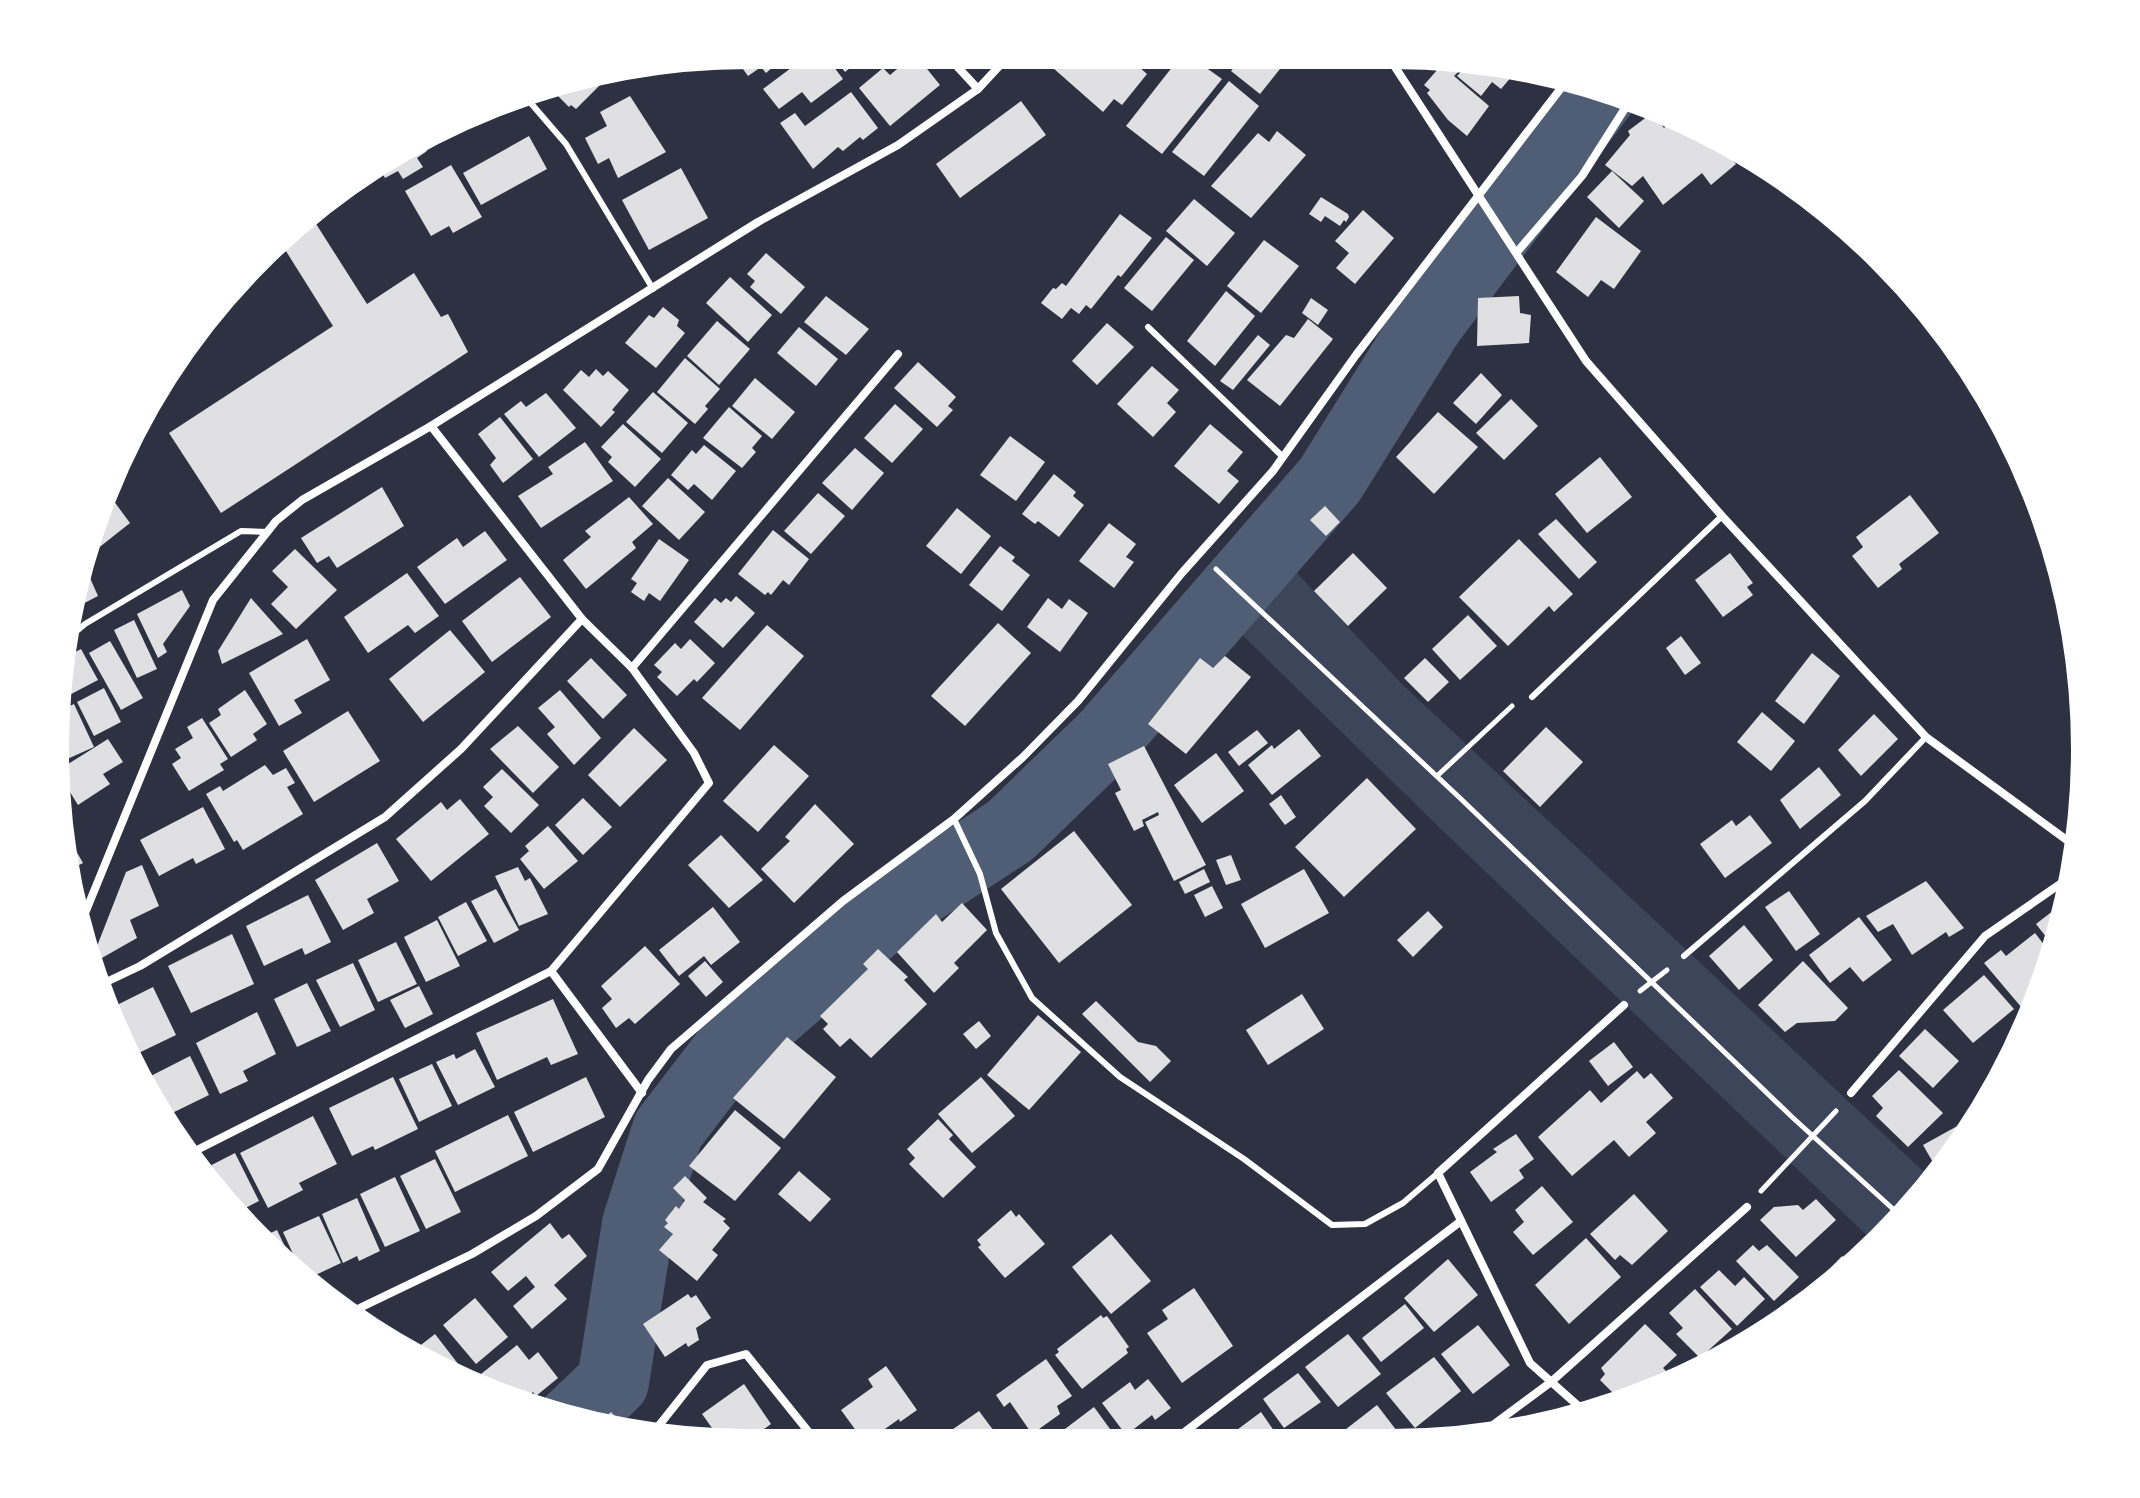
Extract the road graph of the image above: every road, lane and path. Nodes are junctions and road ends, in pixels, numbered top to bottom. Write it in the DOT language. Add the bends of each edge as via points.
graph roads {
  1 [pos="955,64"];
  2 [pos="1001,64"];
  3 [pos="1393,64"];
  4 [pos="1563,86"];
  5 [pos="978,89"];
  6 [pos="528,100"];
  7 [pos="1627,106"];
  8 [pos="1480,197"];
  9 [pos="1517,252"];
  10 [pos="653,289"];
  11 [pos="1148,327"];
  12 [pos="898,354"];
  13 [pos="431,426"];
  14 [pos="1283,457"];
  15 [pos="1722,516"];
  16 [pos="268,532"];
  17 [pos="1199,553"];
  18 [pos="582,619"];
  19 [pos="74,633"];
  20 [pos="632,668"];
  21 [pos="1532,697"];
  22 [pos="1926,737"];
  23 [pos="1437,776"];
  24 [pos="956,823"];
  25 [pos="2069,842"];
  26 [pos="2063,882"];
  27 [pos="84,915"];
  28 [pos="1684,956"];
  29 [pos="551,971"];
  30 [pos="1652,981"];
  31 [pos="105,983"];
  32 [pos="1624,1005"];
  33 [pos="642,1093"];
  34 [pos="1851,1093"];
  35 [pos="1814,1137"];
  36 [pos="195,1151"];
  37 [pos="1438,1173"];
  38 [pos="1747,1207"];
  39 [pos="1896,1212"];
  40 [pos="1461,1221"];
  41 [pos="356,1310"];
  42 [pos="1551,1382"];
  43 [pos="1580,1407"];
  44 [pos="1491,1426"];
  45 [pos="657,1428"];
  46 [pos="810,1434"];
  47 [pos="1182,1434"];
  1 -- 5 [label="street"];
  2 -- 5 [label="street"];
  3 -- 8 [label="street"];
  4 -- 8 [label="street"];
  5 -- 10 [label="street" via="898,145 758,222"];
  6 -- 10 [label="lane" via="566,144"];
  7 -- 9 [label="street" via="1582,176"];
  8 -- 9 [label="street"];
  8 -- 14 [label="street"];
  9 -- 15 [label="street" via="1586,361"];
  10 -- 13 [label="street"];
  11 -- 14 [label="lane"];
  12 -- 20 [label="street"];
  13 -- 16 [label="street" via="302,500"];
  13 -- 18 [label="street"];
  14 -- 17 [label="street"];
  15 -- 21 [label="lane"];
  15 -- 22 [label="street"];
  16 -- 19 [label="lane" via="241,531"];
  16 -- 27 [label="street" via="213,600"];
  17 -- 23 [label="path"];
  17 -- 24 [label="street" via="1078,701"];
  18 -- 20 [label="street"];
  18 -- 31 [label="street" via="461,749 385,817"];
  20 -- 29 [label="street" via="694,753 709,783"];
  21 -- 23 [label="path" via="1517,701"];
  22 -- 25 [label="street"];
  22 -- 28 [label="lane" via="1865,801"];
  23 -- 30 [label="path"];
  24 -- 33 [label="street" via="843,901 724,1001 671,1049"];
  24 -- 37 [label="lane" via="980,874 996,933 1032,998 1120,1077 1332,1225 1365,1224 1403,1203"];
  26 -- 34 [label="street" via="1985,936"];
  28 -- 30 [label="path"];
  29 -- 33 [label="street"];
  29 -- 36 [label="street"];
  30 -- 32 [label="path"];
  30 -- 35 [label="path"];
  32 -- 37 [label="street"];
  33 -- 41 [label="street" via="598,1169 536,1216 472,1254"];
  34 -- 35 [label="path"];
  35 -- 38 [label="path"];
  35 -- 39 [label="path"];
  37 -- 40 [label="street"];
  38 -- 42 [label="street"];
  40 -- 42 [label="street" via="1530,1363"];
  40 -- 47 [label="street"];
  42 -- 43 [label="street"];
  42 -- 44 [label="street"];
  45 -- 46 [label="street" via="707,1365 746,1354"];
}
